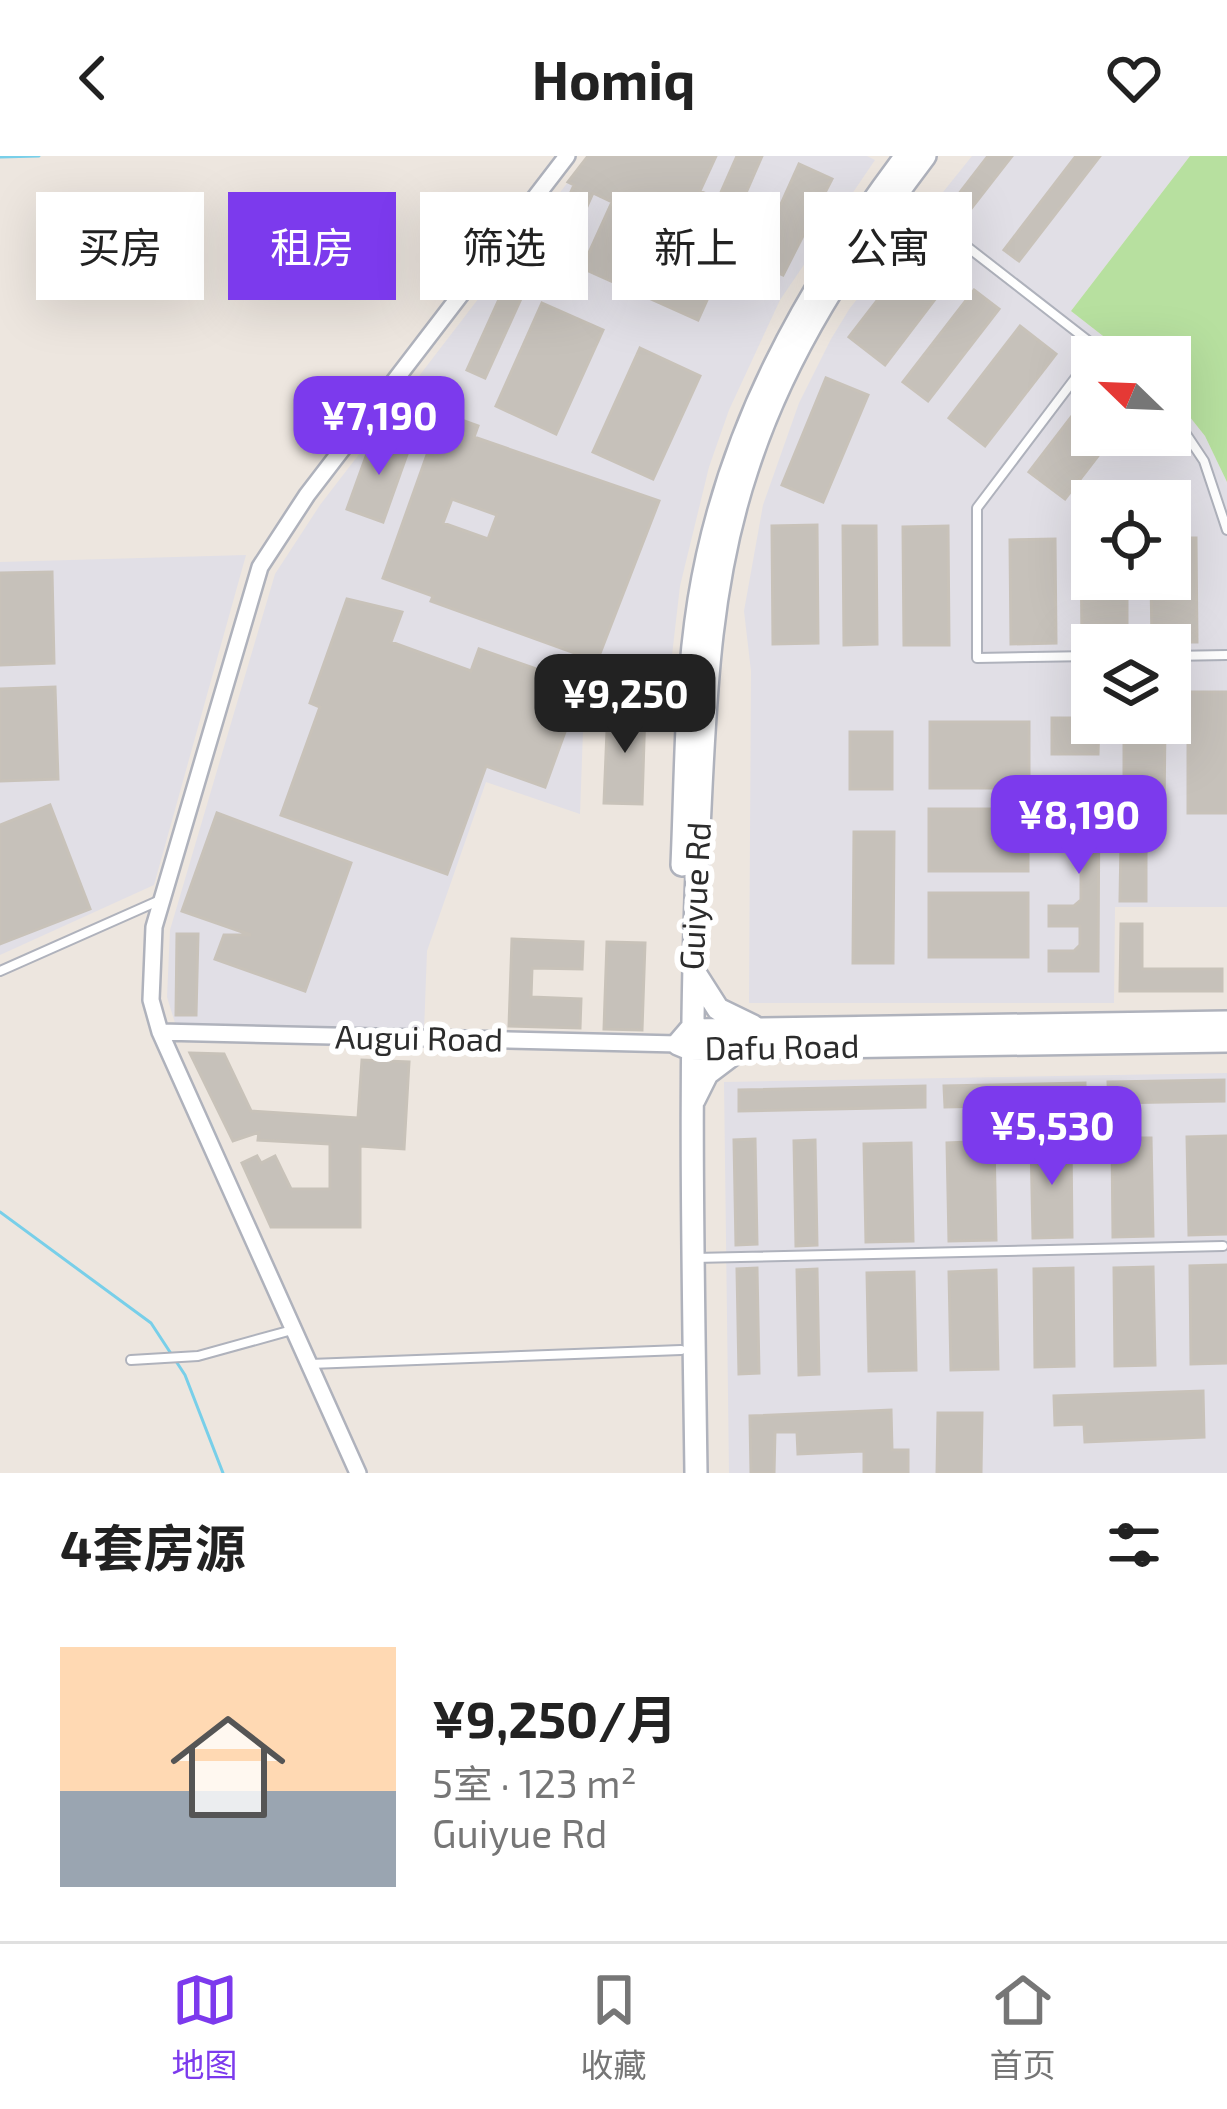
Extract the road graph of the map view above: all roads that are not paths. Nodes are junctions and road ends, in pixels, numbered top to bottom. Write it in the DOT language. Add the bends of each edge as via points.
graph roads {
  1 [pos="567,156"];
  2 [pos="909,159"];
  3 [pos="897,192"];
  4 [pos="972,250"];
  5 [pos="824,300"];
  6 [pos="1083,336"];
  7 [pos="1071,383"];
  8 [pos="1191,442"];
  9 [pos="1227,530"];
  10 [pos="1227,655"];
  11 [pos="1071,656"];
  12 [pos="1191,656"];
  13 [pos="160,900"];
  14 [pos="692,962"];
  15 [pos="0,971"];
  16 [pos="1227,1022"];
  17 [pos="766,1029"];
  18 [pos="160,1033"];
  19 [pos="801,1038"];
  20 [pos="686,1041"];
  21 [pos="1227,1041"];
  22 [pos="742,1048"];
  23 [pos="690,1118"];
  24 [pos="1223,1246"];
  25 [pos="693,1258"];
  26 [pos="294,1330"];
  27 [pos="681,1350"];
  28 [pos="131,1360"];
  29 [pos="309,1364"];
  30 [pos="358,1473"];
  31 [pos="682,1473"];
  32 [pos="696,1473"];
  1 -- 13 [label="street" via="260,567"];
  2 -- 3 [label="main road, Guiyue Rd"];
  2 -- 20 [label="main road, Guiyue Rd" via="847,233 792,325 746,428 712,537 688,721"];
  4 -- 6 [label="lane"];
  5 -- 14 [label="main road, Guiyue Rd" via="771,405 733,514 711,627"];
  7 -- 11 [label="lane" via="976,508 977,658"];
  8 -- 9 [label="lane"];
  10 -- 12 [label="lane"];
  13 -- 15 [label="lane"];
  13 -- 18 [label="street" via="149,962"];
  14 -- 17 [label="main road" via="718,1009"];
  14 -- 20 [label="main road, Guiyue Rd"];
  16 -- 19 [label="main road, Dafu Road"];
  17 -- 19 [label="main road, Dafu Road"];
  17 -- 20 [label="main road, Dafu Road"];
  18 -- 20 [label="street, Augui Road"];
  18 -- 26 [label="street"];
  19 -- 21 [label="main road, Dafu Road"];
  19 -- 22 [label="main road, Dafu Road"];
  20 -- 22 [label="main road, Dafu Road"];
  20 -- 23 [label="main road, Guiyue Rd"];
  20 -- 27 [label="main road, Guiyue Rd"];
  22 -- 23 [label="main road" via="707,1074"];
  23 -- 25 [label="main road, Guiyue Rd"];
  24 -- 25 [label="lane"];
  25 -- 32 [label="main road, Guiyue Rd"];
  26 -- 28 [label="lane" via="198,1355"];
  26 -- 29 [label="street"];
  27 -- 29 [label="lane"];
  27 -- 31 [label="main road, Guiyue Rd"];
  29 -- 30 [label="street"];
}
